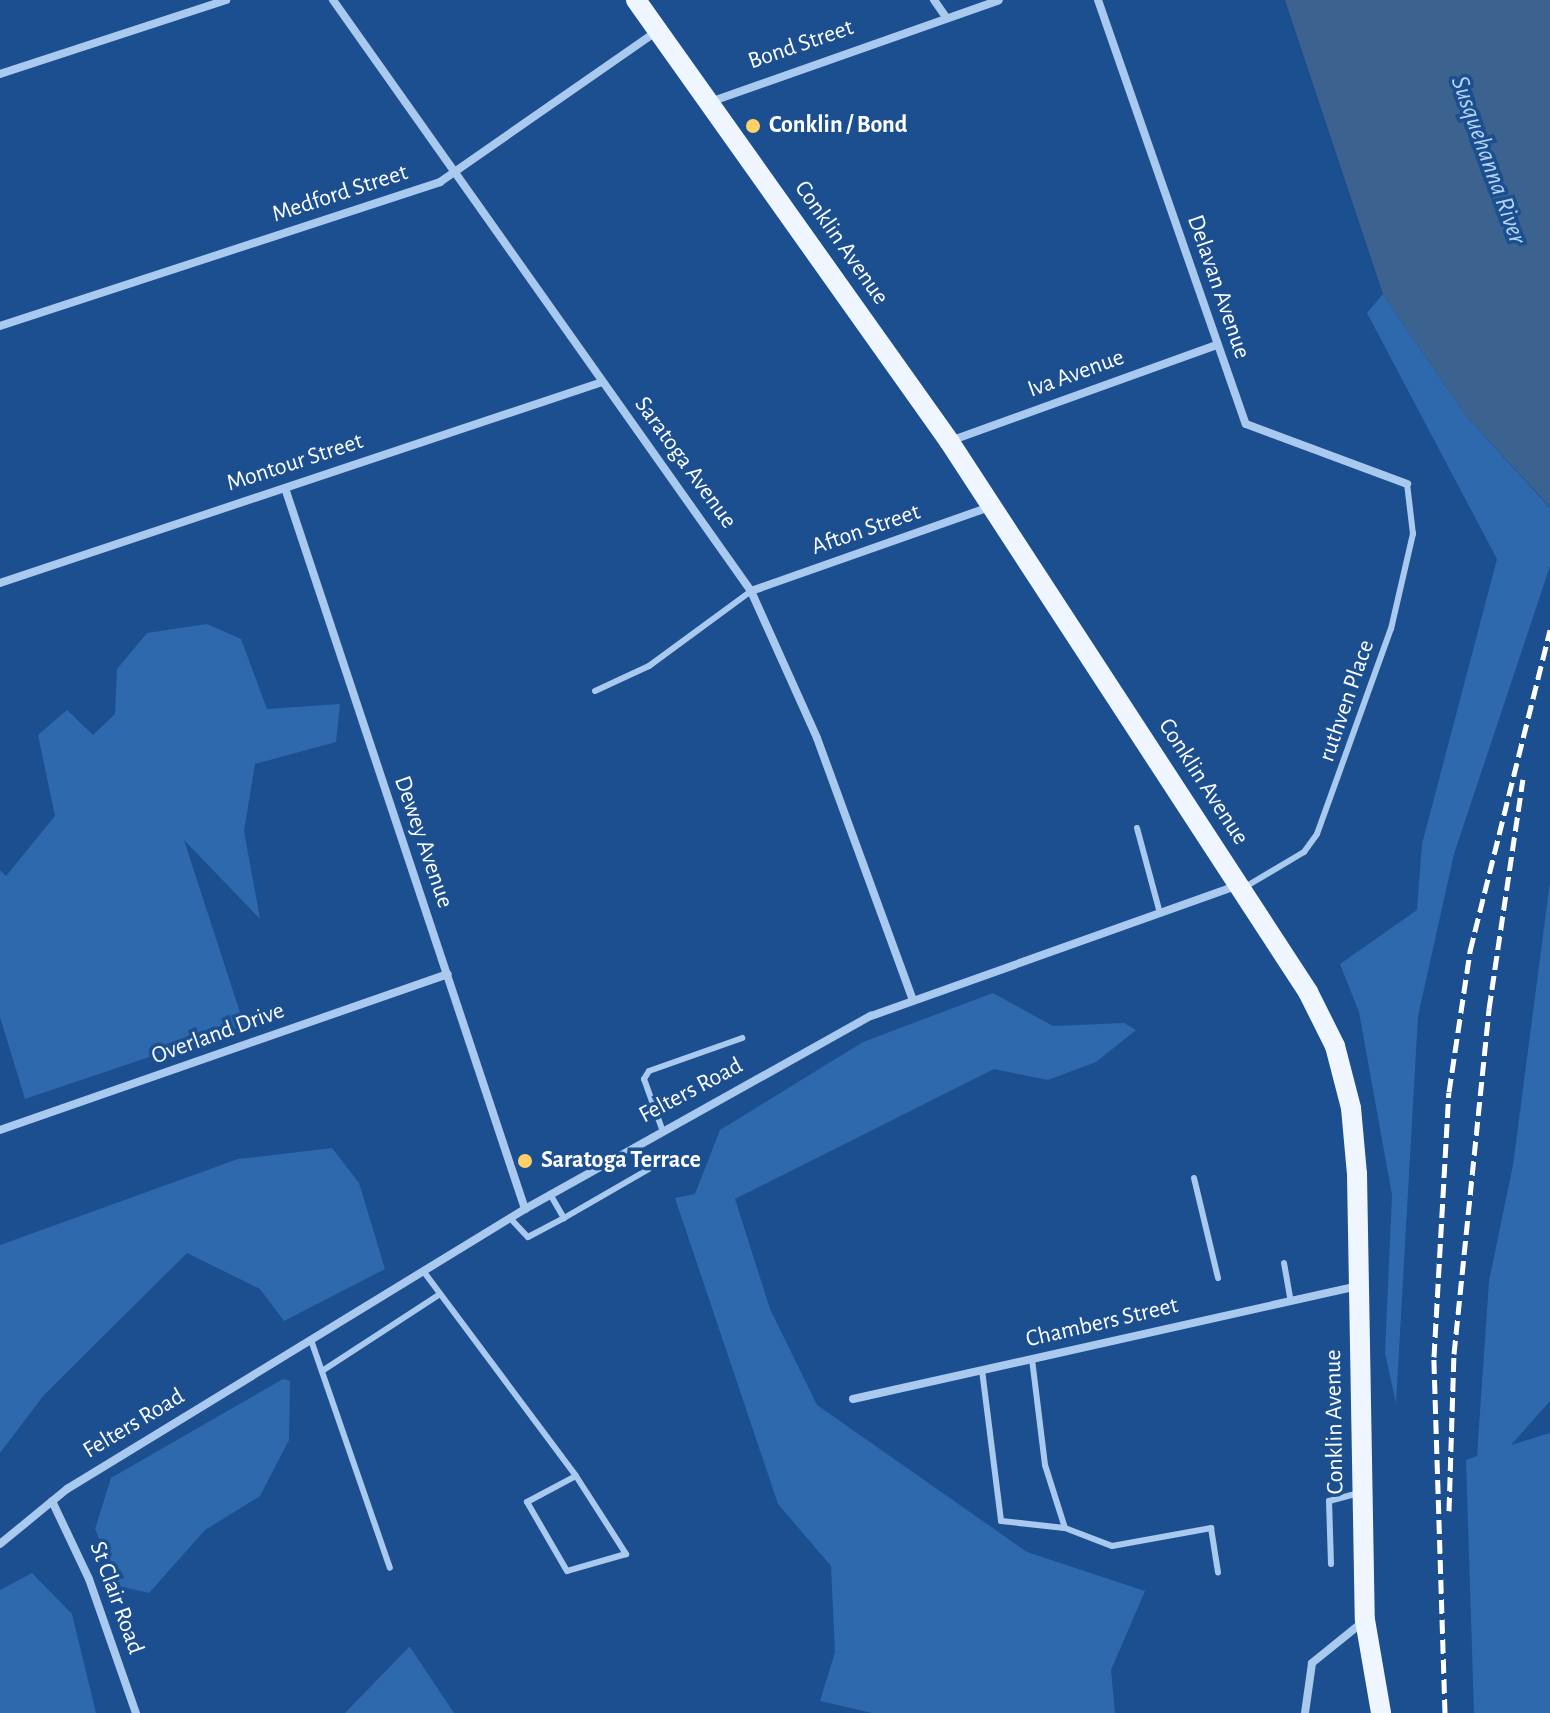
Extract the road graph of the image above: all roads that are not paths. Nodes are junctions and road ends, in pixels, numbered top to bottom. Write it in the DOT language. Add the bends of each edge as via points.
graph roads {
  1 [pos="226,0"];
  2 [pos="333,0"];
  3 [pos="636,0"];
  4 [pos="934,0"];
  5 [pos="999,0"];
  6 [pos="1098,0"];
  7 [pos="946,17"];
  8 [pos="657,30"];
  9 [pos="0,74"];
  10 [pos="710,103"];
  11 [pos="456,173"];
  12 [pos="0,326"];
  13 [pos="1216,345"];
  14 [pos="602,382"];
  15 [pos="949,441"];
  16 [pos="1407,484"];
  17 [pos="285,488"];
  18 [pos="992,506"];
  19 [pos="0,583"];
  20 [pos="751,591"];
  21 [pos="595,691"];
  22 [pos="1137,828"];
  23 [pos="1241,887"];
  24 [pos="1160,913"];
  25 [pos="448,974"];
  26 [pos="912,998"];
  27 [pos="742,1038"];
  28 [pos="662,1129"];
  29 [pos="0,1130"];
  30 [pos="649,1169"];
  31 [pos="1194,1178"];
  32 [pos="550,1194"];
  33 [pos="525,1209"];
  34 [pos="510,1218"];
  35 [pos="564,1218"];
  36 [pos="1284,1263"];
  37 [pos="424,1272"];
  38 [pos="1218,1278"];
  39 [pos="1359,1286"];
  40 [pos="440,1294"];
  41 [pos="1291,1301"];
  42 [pos="311,1340"];
  43 [pos="1032,1359"];
  44 [pos="982,1370"];
  45 [pos="322,1371"];
  46 [pos="853,1399"];
  47 [pos="576,1476"];
  48 [pos="1362,1492"];
  49 [pos="52,1501"];
  50 [pos="1065,1528"];
  51 [pos="0,1544"];
  52 [pos="1331,1564"];
  53 [pos="390,1568"];
  54 [pos="1218,1572"];
  55 [pos="1365,1620"];
  56 [pos="136,1713"];
  57 [pos="1305,1713"];
  58 [pos="1381,1713"];
  1 -- 9 [label="street"];
  2 -- 11 [label="street, Saratoga Avenue"];
  3 -- 8 [label="main road, Conklin Avenue"];
  4 -- 7 [label="street"];
  5 -- 7 [label="street, Bond Street"];
  6 -- 13 [label="street, Delavan Avenue"];
  7 -- 10 [label="street, Bond Street"];
  8 -- 10 [label="main road, Conklin Avenue"];
  8 -- 11 [label="street, Medford Street"];
  10 -- 15 [label="main road, Conklin Avenue"];
  11 -- 12 [label="street, Medford Street"];
  11 -- 14 [label="street, Saratoga Avenue"];
  13 -- 15 [label="street, Iva Avenue"];
  13 -- 16 [label="street, Delavan Avenue" via="1246,424"];
  14 -- 17 [label="street, Montour Street"];
  14 -- 20 [label="street, Saratoga Avenue"];
  15 -- 18 [label="main road, Conklin Avenue"];
  16 -- 23 [label="lane, ruthven Place" via="1413,534 1391,629 1317,834 1304,852"];
  17 -- 19 [label="street, Montour Street"];
  17 -- 25 [label="street, Dewey Avenue"];
  18 -- 20 [label="street, Afton Street"];
  18 -- 23 [label="main road, Conklin Avenue"];
  20 -- 21 [label="lane" via="649,666"];
  20 -- 26 [label="street, Saratoga Avenue" via="807,711"];
  22 -- 24 [label="lane"];
  23 -- 24 [label="street, Felters Road"];
  23 -- 39 [label="main road, Conklin Avenue" via="1308,992 1343,1070 1357,1174"];
  24 -- 26 [label="street, Felters Road"];
  25 -- 29 [label="street, Overland Drive"];
  25 -- 33 [label="street, Dewey Avenue"];
  26 -- 28 [label="street, Felters Road"];
  27 -- 28 [label="lane" via="649,1071 644,1079"];
  28 -- 32 [label="street, Felters Road"];
  30 -- 35 [label="lane"];
  31 -- 38 [label="lane"];
  32 -- 33 [label="street, Felters Road"];
  32 -- 35 [label="lane"];
  33 -- 34 [label="street, Felters Road"];
  34 -- 35 [label="lane" via="528,1237"];
  34 -- 37 [label="street, Felters Road"];
  36 -- 41 [label="lane"];
  37 -- 40 [label="lane"];
  37 -- 42 [label="street, Felters Road"];
  39 -- 41 [label="street, Chambers Street"];
  39 -- 48 [label="main road, Conklin Avenue"];
  40 -- 45 [label="lane"];
  40 -- 47 [label="lane"];
  41 -- 43 [label="street, Chambers Street"];
  42 -- 45 [label="lane"];
  42 -- 49 [label="street, Felters Road"];
  43 -- 44 [label="street, Chambers Street"];
  43 -- 50 [label="lane" via="1045,1465"];
  44 -- 46 [label="street, Chambers Street"];
  44 -- 50 [label="lane" via="1001,1521"];
  45 -- 53 [label="lane"];
  47 -- 47 [label="lane" via="626,1554 567,1571 527,1502"];
  48 -- 52 [label="lane" via="1329,1501"];
  48 -- 55 [label="main road, Conklin Avenue"];
  49 -- 51 [label="street, Felters Road"];
  49 -- 56 [label="street, St Clair Road" via="89,1579"];
  50 -- 54 [label="lane" via="1112,1546 1211,1528"];
  55 -- 57 [label="street" via="1312,1663"];
  55 -- 58 [label="main road, Conklin Avenue"];
}
